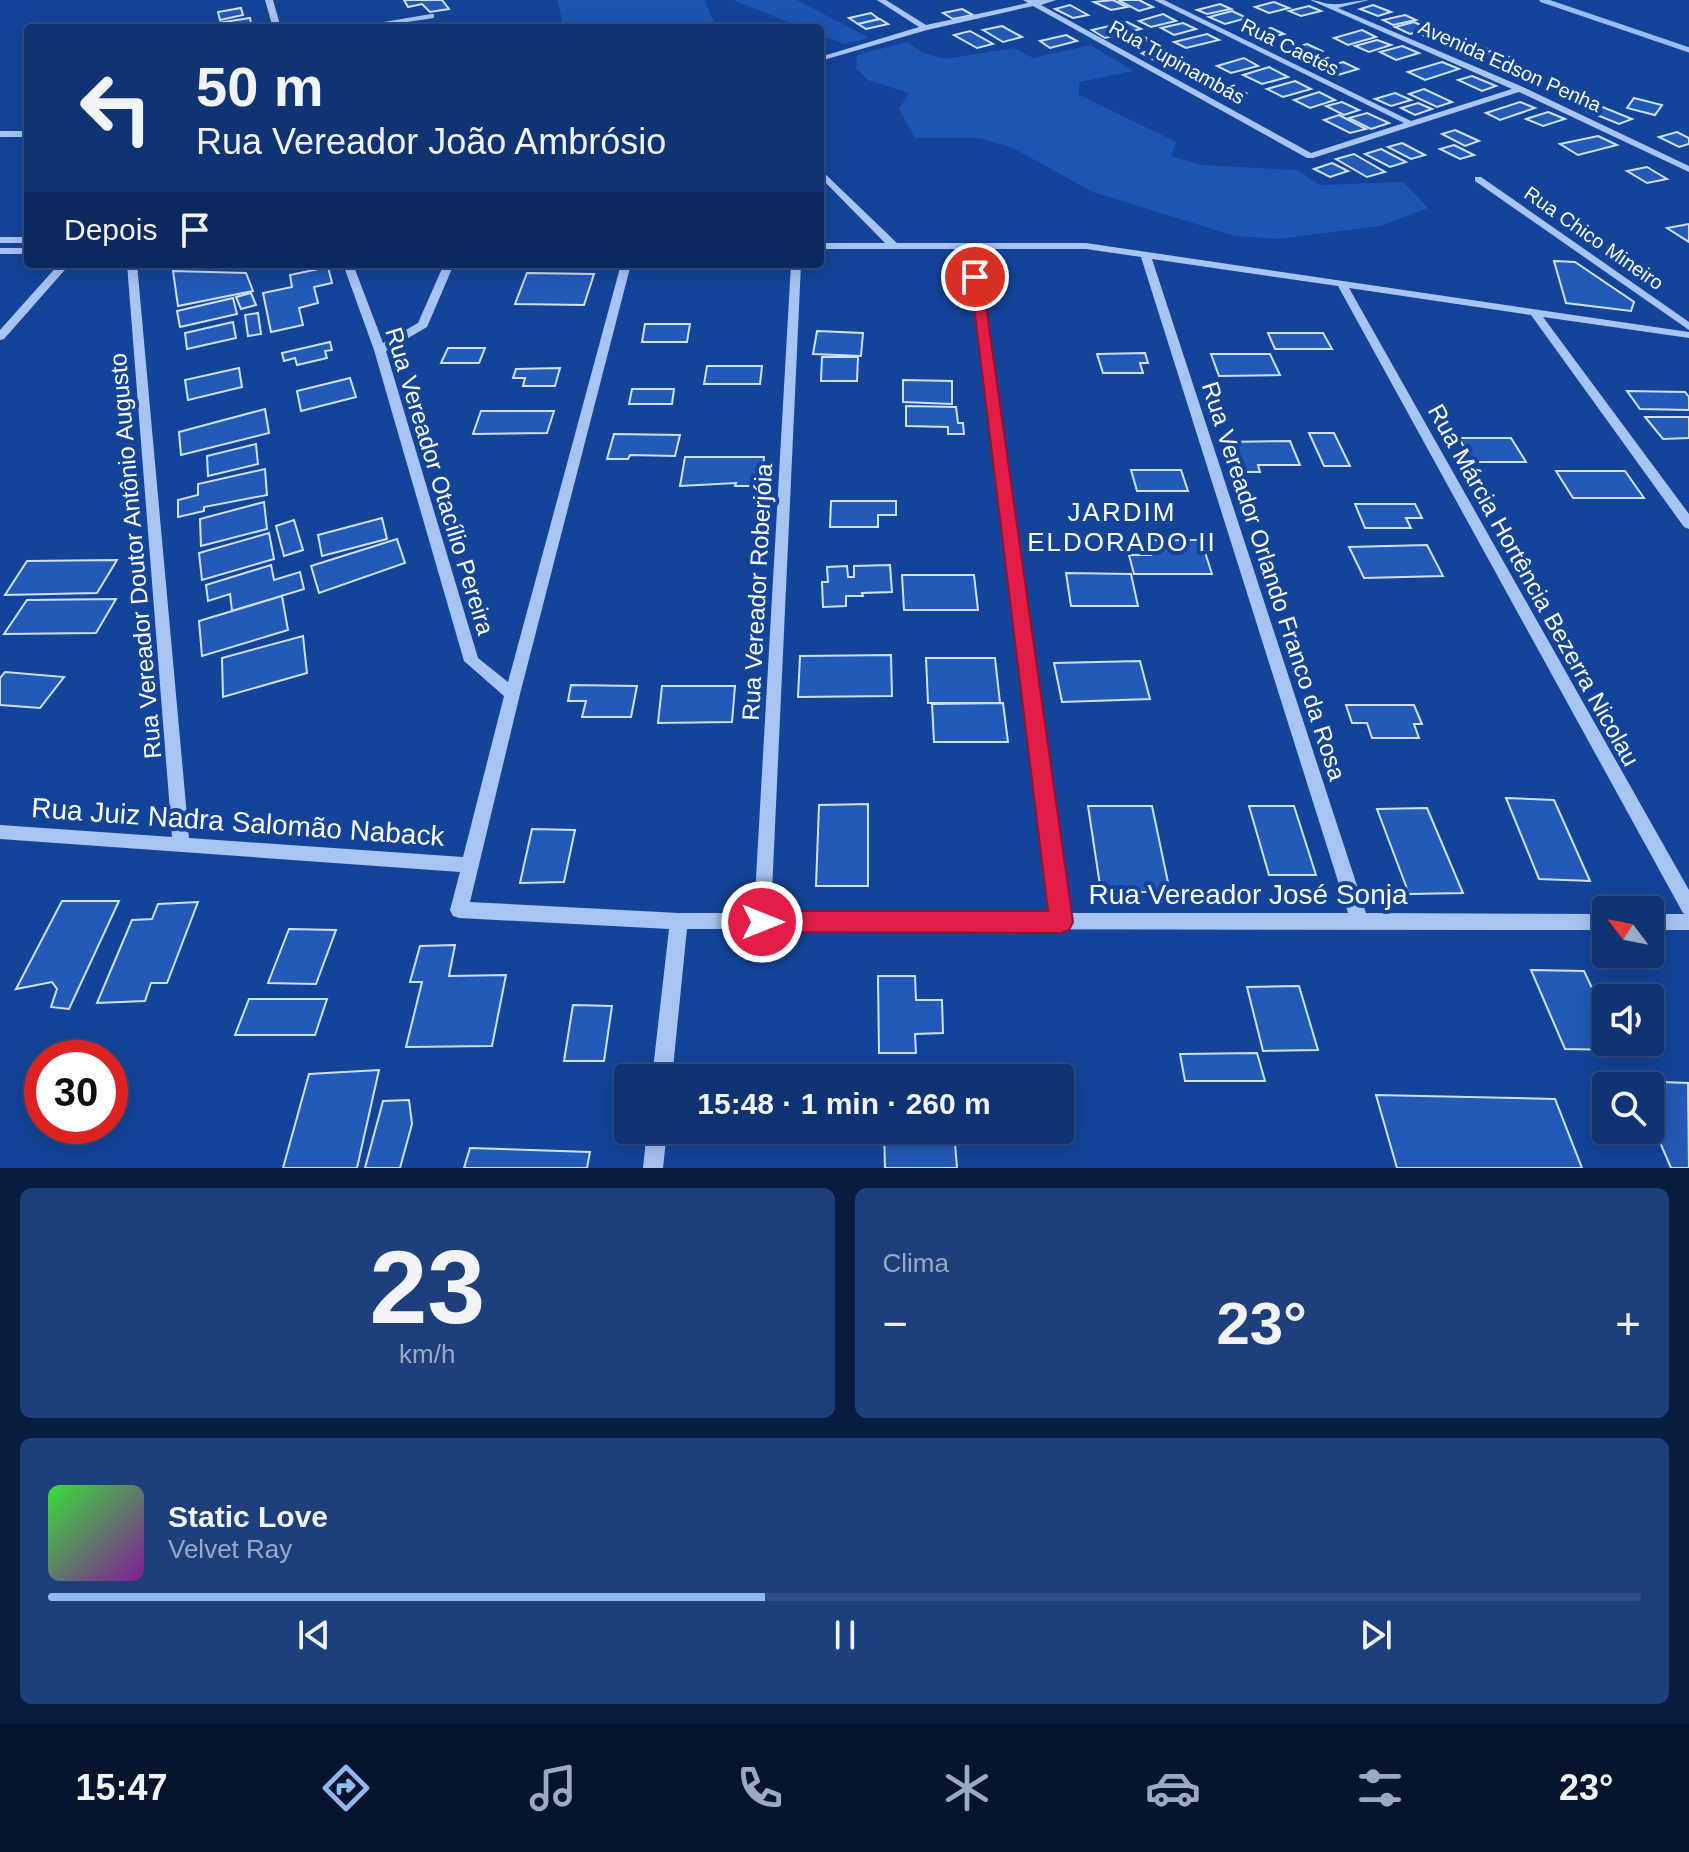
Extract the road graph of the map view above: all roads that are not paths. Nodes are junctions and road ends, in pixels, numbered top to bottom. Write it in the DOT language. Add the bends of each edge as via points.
graph roads {
  1 [pos="269,0"];
  2 [pos="881,0"];
  3 [pos="1052,0"];
  4 [pos="1158,0"];
  5 [pos="1314,0"];
  6 [pos="1365,0"];
  7 [pos="1030,2"];
  8 [pos="1330,7"];
  9 [pos="431,16"];
  10 [pos="276,24"];
  11 [pos="378,24"];
  12 [pos="925,28"];
  13 [pos="824,58"];
  14 [pos="1520,89"];
  15 [pos="1408,122"];
  16 [pos="0,134"];
  17 [pos="24,134"];
  18 [pos="1689,169"];
  19 [pos="824,176"];
  20 [pos="1478,179"];
  21 [pos="0,240"];
  22 [pos="24,240"];
  23 [pos="824,246"];
  24 [pos="894,246"];
  25 [pos="971,247"];
  26 [pos="0,251"];
  27 [pos="24,251"];
  28 [pos="1145,254"];
  29 [pos="61,268"];
  30 [pos="132,268"];
  31 [pos="349,268"];
  32 [pos="447,268"];
  33 [pos="625,268"];
  34 [pos="796,268"];
  35 [pos="1341,283"];
  36 [pos="1534,312"];
  37 [pos="1689,327"];
  38 [pos="1689,335"];
  39 [pos="0,337"];
  40 [pos="380,350"];
  41 [pos="1689,524"];
  42 [pos="512,694"];
  43 [pos="0,832"];
  44 [pos="181,844"];
  45 [pos="471,865"];
  46 [pos="1689,907"];
  47 [pos="679,921"];
  48 [pos="762,922"];
  49 [pos="1061,922"];
  50 [pos="1360,922"];
  51 [pos="1592,922"];
  52 [pos="1664,922"];
  53 [pos="1689,922"];
  54 [pos="664,1064"];
  55 [pos="656,1144"];
  56 [pos="653,1168"];
  1 -- 10 [label="street"];
  2 -- 12 [label="street"];
  3 -- 7 [label="street"];
  4 -- 15 [label="street, Rua Caetés"];
  5 -- 8 [label="street, Avenida Edson Penha"];
  6 -- 8 [label="street"];
  7 -- 12 [label="street"];
  7 -- 15 [label="street, Rua Tupinambás" via="1310,156"];
  8 -- 14 [label="street, Avenida Edson Penha"];
  9 -- 11 [label="street"];
  12 -- 13 [label="street"];
  14 -- 15 [label="street"];
  14 -- 18 [label="street, Avenida Edson Penha"];
  16 -- 17 [label="street"];
  19 -- 24 [label="street"];
  20 -- 37 [label="street, Rua Chico Mineiro"];
  21 -- 22 [label="street"];
  23 -- 24 [label="street"];
  24 -- 25 [label="street"];
  25 -- 28 [label="street" via="1086,246"];
  25 -- 49 [label="street"];
  26 -- 27 [label="street"];
  28 -- 35 [label="street"];
  28 -- 50 [label="street, Rua Vereador Orlando Franco da Rosa"];
  29 -- 39 [label="street"];
  30 -- 44 [label="street, Rua Vereador Doutor Antônio Augusto"];
  31 -- 40 [label="street, Rua Vereador Otacílio Pereira"];
  32 -- 40 [label="street" via="423,325"];
  33 -- 42 [label="street"];
  34 -- 48 [label="street, Rua Vereador Roberjóia"];
  35 -- 36 [label="street"];
  35 -- 46 [label="street, Rua Márcia Hortência Bezerra Nicolau"];
  36 -- 38 [label="street"];
  36 -- 41 [label="street"];
  40 -- 42 [label="street, Rua Vereador Otacílio Pereira" via="471,661"];
  42 -- 45 [label="street"];
  43 -- 44 [label="street, Rua Juiz Nadra Salomão Naback"];
  44 -- 45 [label="street, Rua Juiz Nadra Salomão Naback"];
  45 -- 47 [label="street, Rua Vereador José Sonja" via="459,910"];
  47 -- 48 [label="street, Rua Vereador José Sonja"];
  47 -- 54 [label="street"];
  48 -- 49 [label="street, Rua Vereador José Sonja"];
  49 -- 50 [label="street, Rua Vereador José Sonja"];
  50 -- 51 [label="street, Rua Vereador José Sonja"];
  52 -- 53 [label="street"];
  55 -- 56 [label="street"];
}
